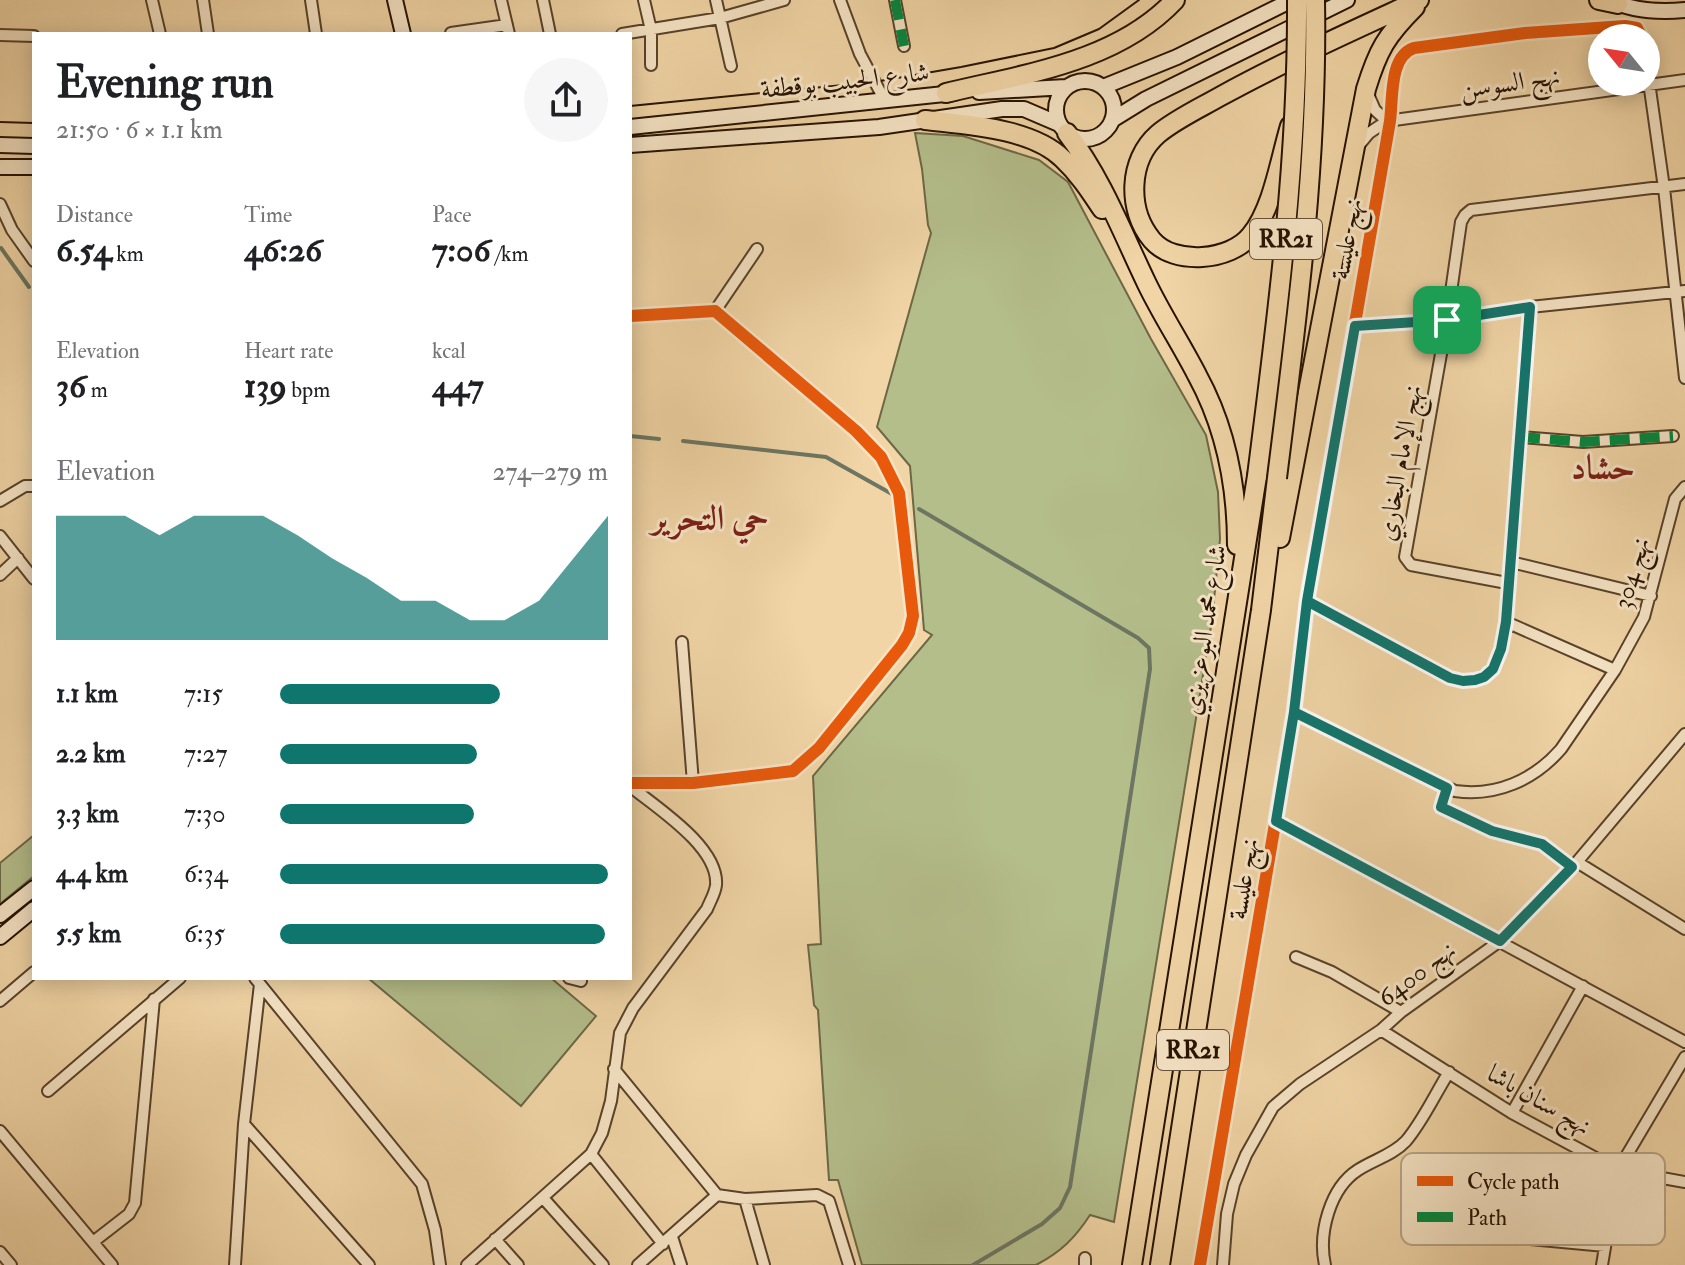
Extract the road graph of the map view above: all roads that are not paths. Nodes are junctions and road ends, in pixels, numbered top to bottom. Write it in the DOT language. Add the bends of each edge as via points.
graph roads {
  1 [pos="152,0"];
  2 [pos="203,0"];
  3 [pos="311,0"];
  4 [pos="395,0"];
  5 [pos="501,0"];
  6 [pos="543,0"];
  7 [pos="644,0"];
  8 [pos="716,0"];
  9 [pos="784,0"];
  10 [pos="840,0"];
  11 [pos="895,0"];
  12 [pos="1175,0"];
  13 [pos="1294,0"];
  14 [pos="1315,0"];
  15 [pos="1347,0"];
  16 [pos="1421,0"];
  17 [pos="1609,1"];
  18 [pos="1685,10"];
  19 [pos="720,18"];
  20 [pos="1588,29"];
  21 [pos="508,30"];
  22 [pos="651,30"];
  23 [pos="160,32"];
  24 [pos="208,32"];
  25 [pos="316,32"];
  26 [pos="403,32"];
  27 [pos="470,32"];
  28 [pos="550,32"];
  29 [pos="632,33"];
  30 [pos="0,35"];
  31 [pos="32,36"];
  32 [pos="904,46"];
  33 [pos="651,65"];
  34 [pos="731,66"];
  35 [pos="1685,80"];
  36 [pos="1660,84"];
  37 [pos="1066,87"];
  38 [pos="1103,87"];
  39 [pos="1366,89"];
  40 [pos="946,93"];
  41 [pos="1588,94"];
  42 [pos="1652,96"];
  43 [pos="885,101"];
  44 [pos="1296,108"];
  45 [pos="925,120"];
  46 [pos="1112,120"];
  47 [pos="1389,121"];
  48 [pos="632,127"];
  49 [pos="1063,128"];
  50 [pos="0,145"];
  51 [pos="632,145"];
  52 [pos="32,146"];
  53 [pos="1356,149"];
  54 [pos="0,167"];
  55 [pos="32,167"];
  56 [pos="1685,184"];
  57 [pos="1664,188"];
  58 [pos="0,204"];
  59 [pos="757,249"];
  60 [pos="32,258"];
  61 [pos="1134,258"];
  62 [pos="1681,292"];
  63 [pos="1530,307"];
  64 [pos="715,311"];
  65 [pos="632,316"];
  66 [pos="1447,320"];
  67 [pos="1355,326"];
  68 [pos="1685,378"];
  69 [pos="1673,436"];
  70 [pos="1520,437"];
  71 [pos="32,486"];
  72 [pos="1685,487"];
  73 [pos="0,501"];
  74 [pos="0,536"];
  75 [pos="18,558"];
  76 [pos="1511,562"];
  77 [pos="0,575"];
  78 [pos="32,576"];
  79 [pos="1507,583"];
  80 [pos="1651,596"];
  81 [pos="1307,601"];
  82 [pos="1235,602"];
  83 [pos="1261,610"];
  84 [pos="1506,622"];
  85 [pos="682,642"];
  86 [pos="1615,670"];
  87 [pos="1294,712"];
  88 [pos="1685,734"];
  89 [pos="693,783"];
  90 [pos="632,785"];
  91 [pos="632,787"];
  92 [pos="1447,788"];
  93 [pos="1276,821"];
  94 [pos="1575,865"];
  95 [pos="32,890"];
  96 [pos="32,911"];
  97 [pos="0,915"];
  98 [pos="1685,929"];
  99 [pos="0,937"];
  100 [pos="1500,941"];
  101 [pos="1296,957"];
  102 [pos="32,974"];
  103 [pos="178,980"];
  104 [pos="577,980"];
  105 [pos="257,981"];
  106 [pos="581,981"];
  107 [pos="1583,986"];
  108 [pos="154,999"];
  109 [pos="0,1001"];
  110 [pos="1401,1012"];
  111 [pos="1381,1030"];
  112 [pos="1685,1042"];
  113 [pos="1685,1057"];
  114 [pos="614,1069"];
  115 [pos="1449,1072"];
  116 [pos="48,1091"];
  117 [pos="1512,1113"];
  118 [pos="244,1124"];
  119 [pos="0,1131"];
  120 [pos="1586,1153"];
  121 [pos="1628,1153"];
  122 [pos="591,1154"];
  123 [pos="1665,1178"];
  124 [pos="1685,1182"];
  125 [pos="717,1195"];
  126 [pos="544,1199"];
  127 [pos="745,1199"];
  128 [pos="1209,1213"];
  129 [pos="1227,1214"];
  130 [pos="495,1239"];
  131 [pos="668,1240"];
  132 [pos="93,1242"];
  133 [pos="1594,1245"];
  134 [pos="1605,1246"];
  135 [pos="0,1252"];
  136 [pos="110,1264"];
  137 [pos="236,1264"];
  138 [pos="11,1265"];
  139 [pos="369,1265"];
  140 [pos="440,1265"];
  141 [pos="467,1265"];
  142 [pos="518,1265"];
  143 [pos="603,1265"];
  144 [pos="638,1265"];
  145 [pos="681,1265"];
  146 [pos="764,1265"];
  147 [pos="849,1265"];
  148 [pos="1132,1265"];
  149 [pos="1160,1265"];
  150 [pos="1200,1265"];
  151 [pos="1223,1265"];
  152 [pos="1325,1265"];
  153 [pos="1602,1265"];
  1 -- 23 [label="street"];
  2 -- 24 [label="street"];
  3 -- 25 [label="street"];
  4 -- 26 [label="main road"];
  5 -- 21 [label="street"];
  6 -- 28 [label="street"];
  7 -- 22 [label="street"];
  8 -- 19 [label="street"];
  9 -- 19 [label="street"];
  10 -- 43 [label="street"];
  11 -- 32 [label="street"];
  12 -- 40 [label="highway" via="1133,33 1075,61"];
  13 -- 38 [label="main road"];
  13 -- 44 [label="highway, شارع محمد البوعزيزي / RR21, bridge"];
  14 -- 83 [label="highway, شارع محمد البوعزيزي / RR21, bridge" via="1309,208"];
  15 -- 46 [label="main road"];
  16 -- 39 [label="highway" via="1390,32"];
  16 -- 44 [label="highway" via="1256,77 1157,135 1134,176 1142,223 1153,242 1174,253 1216,256 1251,236 1267,208"];
  17 -- 18 [label="main road" via="1664,12"];
  19 -- 22 [label="street"];
  19 -- 34 [label="street"];
  20 -- 47 [label="street, نهج عليسة" via="1406,51 1396,68"];
  21 -- 27 [label="street"];
  22 -- 29 [label="street"];
  22 -- 33 [label="street"];
  30 -- 31 [label="street"];
  35 -- 36 [label="street, نهج السوسن"];
  37 -- 38 [label="main road" via="1085,81"];
  37 -- 40 [label="main road, شارع الحبيب بوقطفة"];
  37 -- 49 [label="main road" via="1056,109"];
  38 -- 46 [label="main road" via="1113,102"];
  39 -- 47 [label="street" via="1375,110"];
  39 -- 53 [label="highway"];
  40 -- 43 [label="main road, شارع الحبيب بوقطفة"];
  41 -- 47 [label="street, نهج السوسن"];
  42 -- 57 [label="street"];
  43 -- 48 [label="main road, شارع الحبيب بوقطفة"];
  44 -- 82 [label="highway, شارع محمد البوعزيزي / RR21, bridge" via="1283,272"];
  45 -- 49 [label="main road, شارع الحبيب بوقطفة" via="1024,109"];
  45 -- 51 [label="main road, شارع الحبيب بوقطفة"];
  45 -- 61 [label="highway" via="1010,132 1061,156"];
  46 -- 49 [label="main road" via="1093,138"];
  47 -- 53 [label="street"];
  47 -- 67 [label="street, نهج عليسة"];
  49 -- 61 [label="highway" via="1088,161"];
  50 -- 52 [label="main road"];
  53 -- 83 [label="highway" via="1298,454"];
  54 -- 55 [label="main road"];
  56 -- 57 [label="street"];
  57 -- 62 [label="street"];
  57 -- 66 [label="street, نهج الإمام البخاري" via="1471,210 1461,222"];
  58 -- 60 [label="street"];
  59 -- 64 [label="street"];
  61 -- 82 [label="highway" via="1199,378 1225,440 1236,495"];
  62 -- 63 [label="street"];
  62 -- 68 [label="street"];
  63 -- 66 [label="street"];
  63 -- 70 [label="street"];
  64 -- 65 [label="street"];
  64 -- 89 [label="street" via="881,457 899,493 913,616 902,645 806,762 793,771"];
  66 -- 67 [label="street"];
  66 -- 79 [label="street, نهج الإمام البخاري" via="1405,557 1411,565"];
  67 -- 81 [label="street, نهج عليسة"];
  69 -- 70 [label="street" via="1583,442"];
  70 -- 76 [label="street"];
  71 -- 73 [label="street"];
  72 -- 80 [label="street, نهج 304" via="1675,499"];
  74 -- 75 [label="street"];
  75 -- 77 [label="street"];
  75 -- 78 [label="street"];
  76 -- 79 [label="street"];
  76 -- 80 [label="street"];
  79 -- 84 [label="street"];
  80 -- 86 [label="street, نهج 304"];
  81 -- 84 [label="street" via="1428,668 1463,681 1484,677 1493,669"];
  81 -- 87 [label="street, نهج عليسة"];
  82 -- 148 [label="highway, شارع محمد البوعزيزي / RR21"];
  83 -- 149 [label="highway, شارع محمد البوعزيزي / RR21"];
  84 -- 86 [label="street"];
  85 -- 89 [label="street"];
  86 -- 92 [label="street, نهج 304" via="1561,749 1532,776 1493,791 1470,794"];
  87 -- 92 [label="street"];
  87 -- 93 [label="street, نهج عليسة"];
  88 -- 94 [label="street, نهج 6400"];
  89 -- 90 [label="street"];
  91 -- 114 [label="street" via="708,855 716,883 707,909 633,1008 620,1033"];
  92 -- 94 [label="street" via="1441,807 1492,831 1542,844"];
  93 -- 100 [label="street"];
  93 -- 128 [label="street, نهج عليسة"];
  94 -- 98 [label="street"];
  94 -- 100 [label="street, نهج 6400"];
  95 -- 97 [label="main road"];
  96 -- 99 [label="main road"];
  100 -- 107 [label="street"];
  100 -- 110 [label="street, نهج 6400"];
  101 -- 110 [label="street"];
  102 -- 109 [label="street"];
  103 -- 108 [label="street"];
  104 -- 106 [label="street"];
  105 -- 118 [label="street"];
  105 -- 140 [label="street" via="422,1184"];
  107 -- 112 [label="street"];
  107 -- 117 [label="street"];
  108 -- 116 [label="street"];
  108 -- 132 [label="street" via="135,1203"];
  110 -- 111 [label="street, نهج 6400"];
  111 -- 115 [label="street, نهج سنان باشا"];
  111 -- 129 [label="street, نهج 6400" via="1273,1107 1246,1155"];
  113 -- 121 [label="street"];
  114 -- 122 [label="street" via="611,1101"];
  114 -- 125 [label="street"];
  115 -- 117 [label="street, نهج سنان باشا"];
  115 -- 152 [label="street" via="1407,1140 1342,1184 1325,1228"];
  117 -- 120 [label="street, نهج سنان باشا"];
  118 -- 137 [label="street"];
  118 -- 139 [label="street"];
  119 -- 132 [label="street"];
  122 -- 126 [label="street"];
  122 -- 131 [label="street"];
  123 -- 124 [label="street, نهج سنان باشا"];
  125 -- 127 [label="street"];
  125 -- 131 [label="street"];
  126 -- 130 [label="street"];
  126 -- 143 [label="street"];
  127 -- 146 [label="street"];
  127 -- 147 [label="street" via="823,1197 829,1201"];
  128 -- 129 [label="street"];
  128 -- 150 [label="street, نهج عليسة"];
  129 -- 151 [label="street, نهج 6400"];
  130 -- 141 [label="street"];
  130 -- 142 [label="street"];
  131 -- 144 [label="street"];
  131 -- 145 [label="street"];
  132 -- 136 [label="street"];
  133 -- 134 [label="street"];
  134 -- 153 [label="street"];
  135 -- 138 [label="street"];
}
